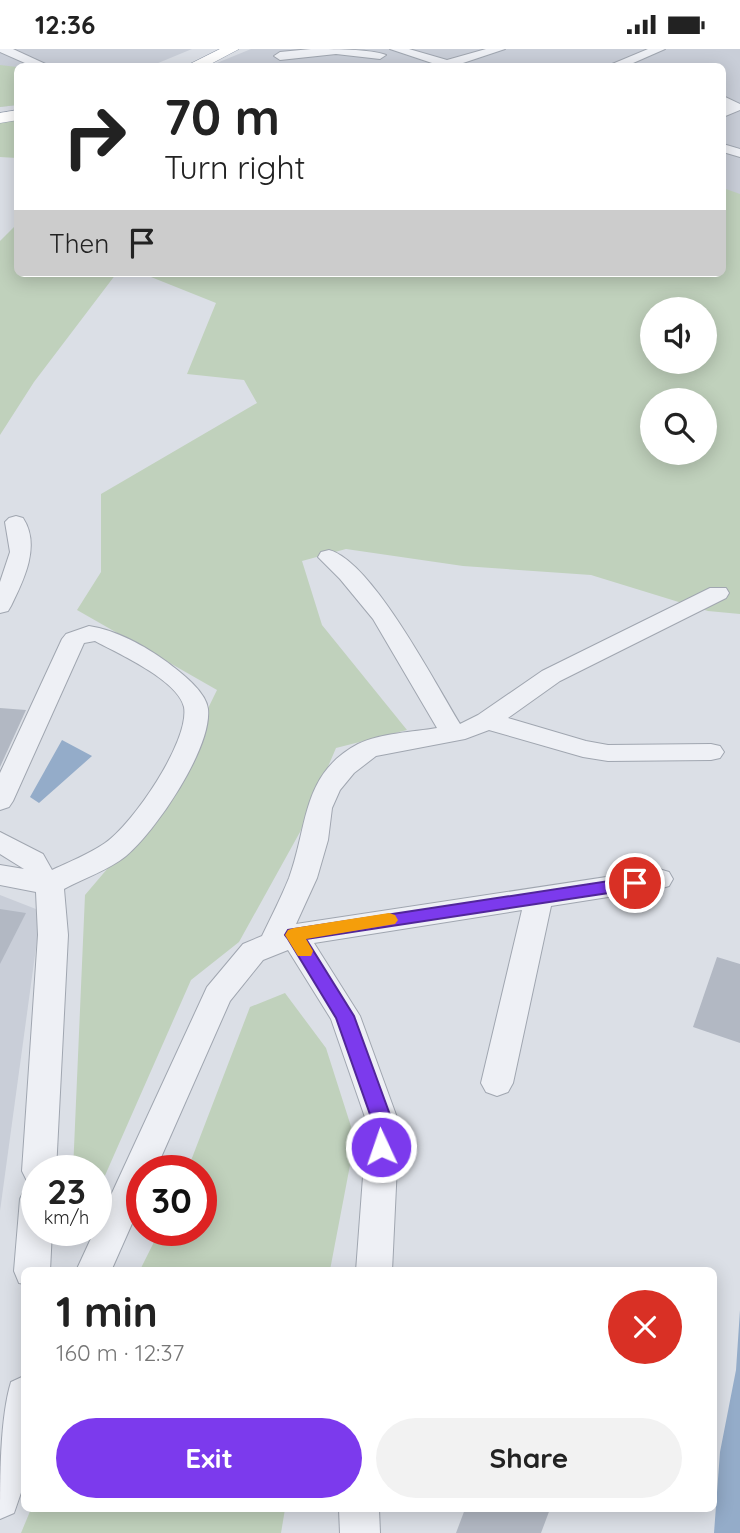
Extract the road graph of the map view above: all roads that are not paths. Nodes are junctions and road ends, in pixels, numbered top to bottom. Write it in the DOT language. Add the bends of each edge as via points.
graph roads {
  1 [pos="3,49"];
  2 [pos="210,49"];
  3 [pos="232,49"];
  4 [pos="499,49"];
  5 [pos="659,49"];
  6 [pos="390,51"];
  7 [pos="281,56"];
  8 [pos="36,63"];
  9 [pos="183,63"];
  10 [pos="200,63"];
  11 [pos="408,63"];
  12 [pos="435,63"];
  13 [pos="455,63"];
  14 [pos="622,63"];
  15 [pos="726,102"];
  16 [pos="726,112"];
  17 [pos="16,522"];
  18 [pos="329,557"];
  19 [pos="718,593"];
  20 [pos="0,606"];
  21 [pos="487,721"];
  22 [pos="453,733"];
  23 [pos="711,752"];
  24 [pos="0,801"];
  25 [pos="5,846"];
  26 [pos="0,875"];
  27 [pos="659,879"];
  28 [pos="41,882"];
  29 [pos="539,897"];
  30 [pos="284,939"];
  31 [pos="497,1083"];
  32 [pos="39,1155"];
  33 [pos="34,1246"];
  34 [pos="32,1267"];
  35 [pos="95,1267"];
  36 [pos="374,1267"];
  37 [pos="21,1426"];
  38 [pos="0,1499"];
  39 [pos="359,1512"];
  40 [pos="360,1533"];
  1 -- 8 [label="street"];
  2 -- 9 [label="main road"];
  3 -- 10 [label="main road"];
  4 -- 13 [label="street"];
  5 -- 14 [label="street"];
  6 -- 7 [label="street"];
  6 -- 11 [label="street"];
  6 -- 12 [label="street"];
  15 -- 16 [label="street" via="736,107"];
  17 -- 20 [label="street" via="21,552"];
  18 -- 22 [label="street" via="349,572 388,626"];
  19 -- 21 [label="street" via="551,676"];
  21 -- 22 [label="street"];
  21 -- 23 [label="street" via="583,750"];
  22 -- 30 [label="street" via="369,750 329,786"];
  24 -- 28 [label="street" via="79,634 101,635 153,663 181,684 196,707 192,741 148,817 116,850"];
  25 -- 28 [label="street" via="33,861"];
  26 -- 28 [label="street"];
  27 -- 29 [label="street"];
  28 -- 32 [label="street" via="52,899 53,935"];
  29 -- 30 [label="street"];
  29 -- 31 [label="street"];
  30 -- 35 [label="street" via="253,952 218,995"];
  30 -- 36 [label="street" via="345,1016 383,1123"];
  33 -- 34 [label="street"];
  37 -- 38 [label="street"];
  39 -- 40 [label="street"];
}
